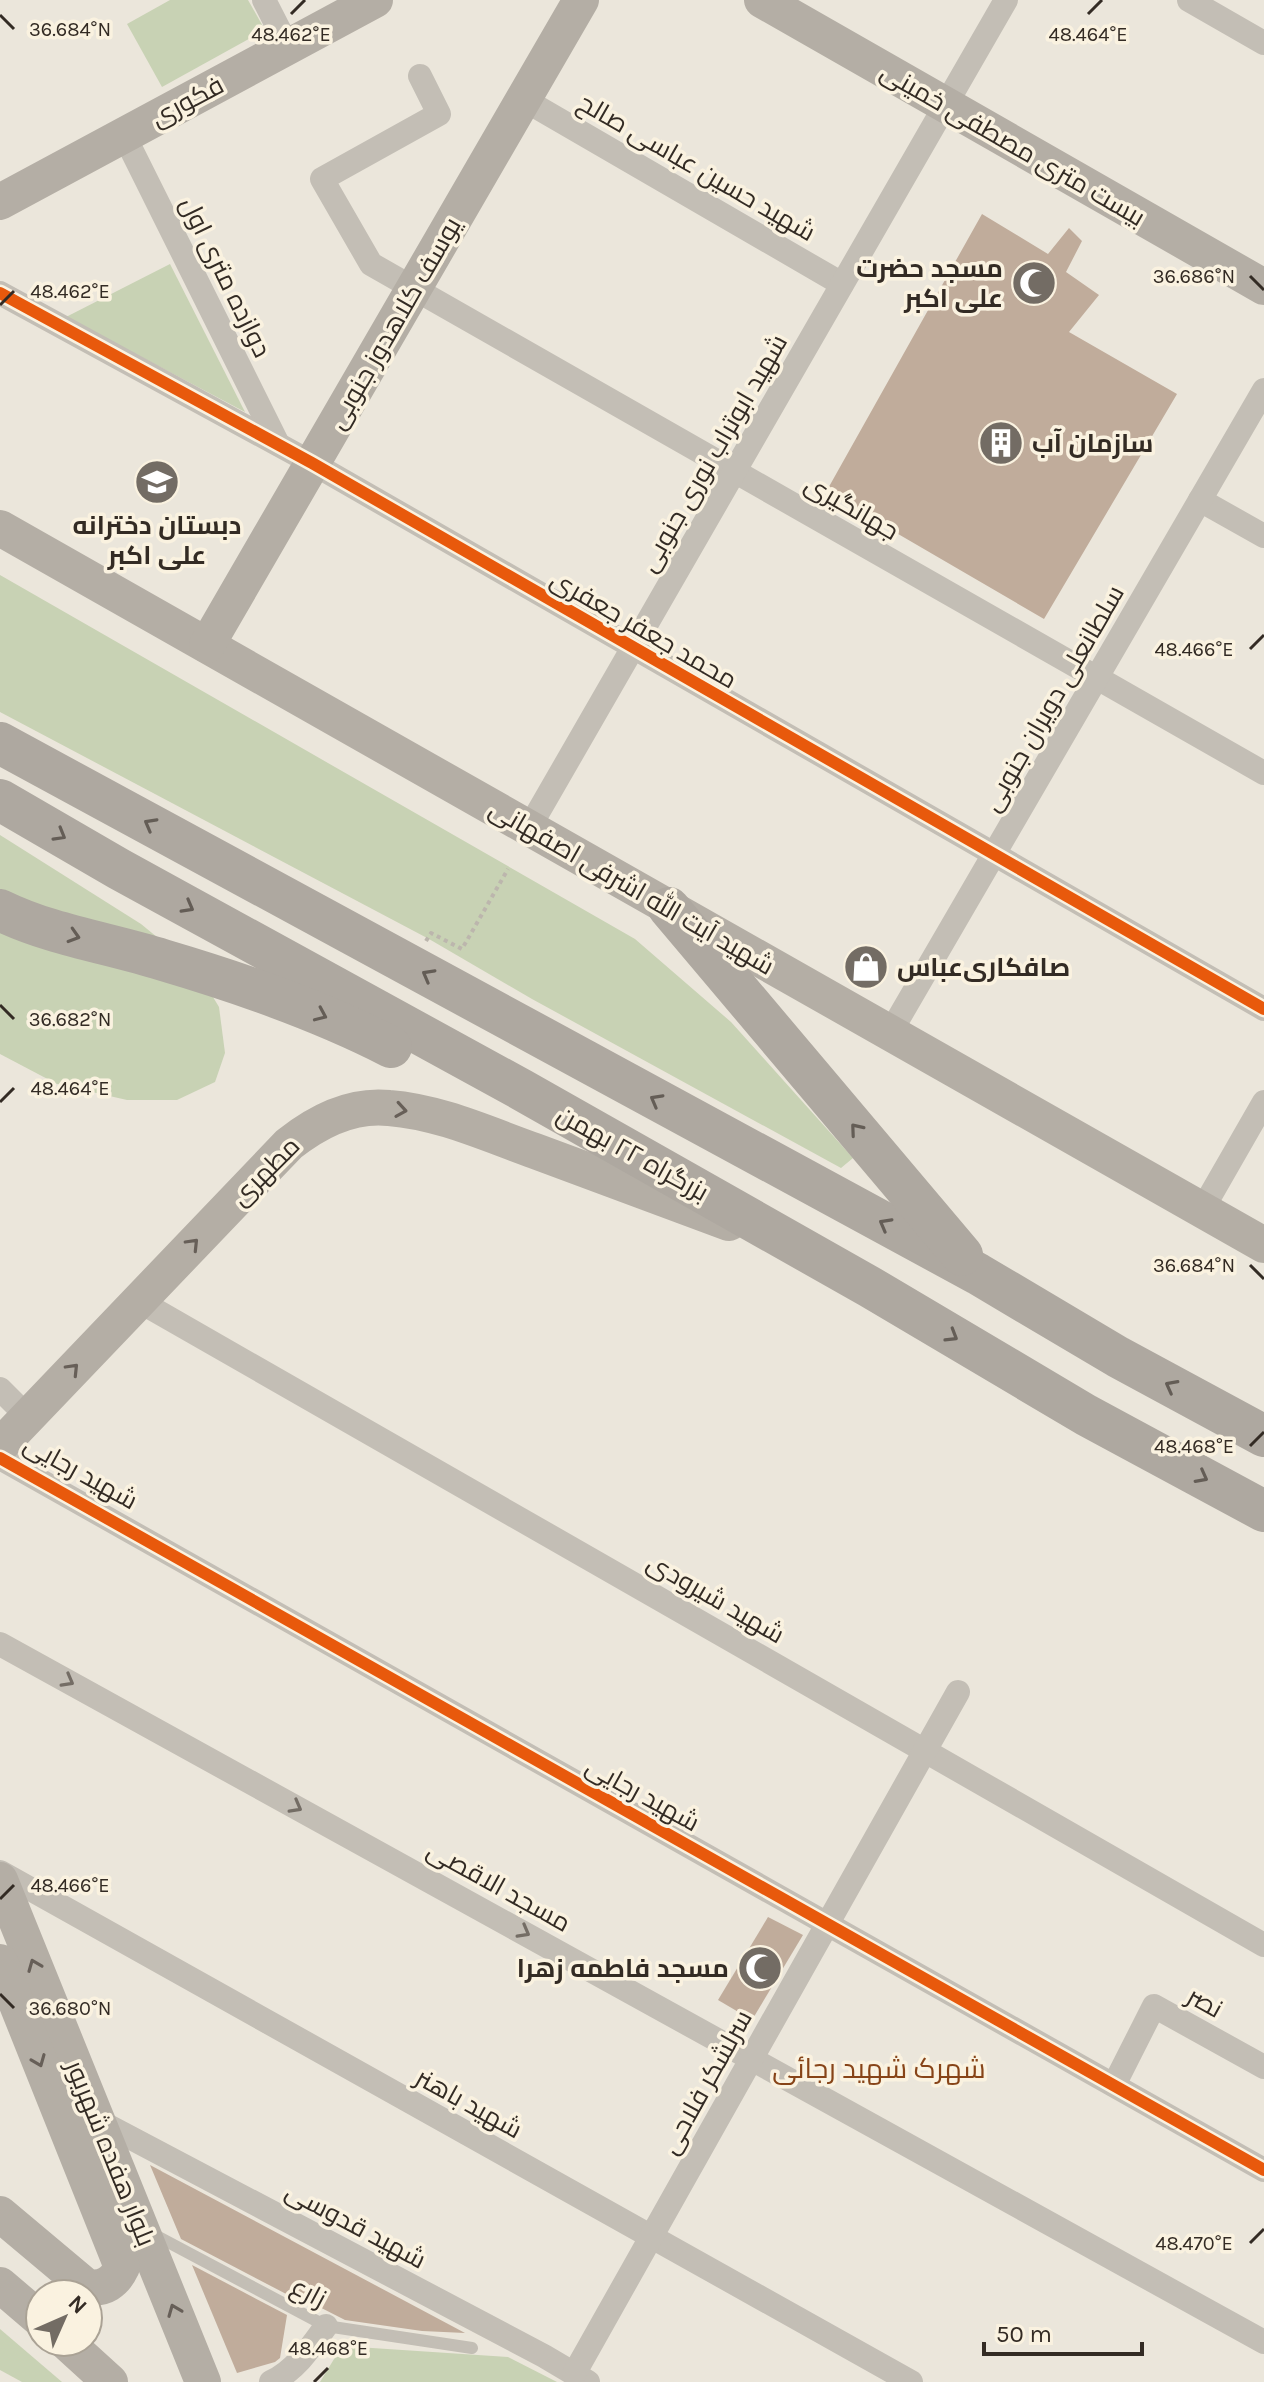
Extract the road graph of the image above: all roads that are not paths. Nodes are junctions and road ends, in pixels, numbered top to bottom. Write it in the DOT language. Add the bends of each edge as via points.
graph roads {
  1 [pos="264,0"];
  2 [pos="375,0"];
  3 [pos="581,0"];
  4 [pos="762,0"];
  5 [pos="1006,0"];
  6 [pos="1189,0"];
  7 [pos="1264,43"];
  8 [pos="288,47"];
  9 [pos="420,76"];
  10 [pos="523,99"];
  11 [pos="945,105"];
  12 [pos="124,135"];
  13 [pos="0,202"];
  14 [pos="842,284"];
  15 [pos="1264,287"];
  16 [pos="413,289"];
  17 [pos="0,293"];
  18 [pos="1264,390"];
  19 [pos="278,444"];
  20 [pos="312,463"];
  21 [pos="734,472"];
  22 [pos="1200,500"];
  23 [pos="0,528"];
  24 [pos="1264,536"];
  25 [pos="207,645"];
  26 [pos="632,648"];
  27 [pos="1097,678"];
  28 [pos="0,743"];
  29 [pos="1264,773"];
  30 [pos="0,800"];
  31 [pos="529,828"];
  32 [pos="994,855"];
  33 [pos="669,908"];
  34 [pos="0,910"];
  35 [pos="1264,1009"];
  36 [pos="890,1033"];
  37 [pos="1264,1102"];
  38 [pos="1202,1210"];
  39 [pos="750,1230"];
  40 [pos="1264,1245"];
  41 [pos="978,1274"];
  42 [pos="139,1301"];
  43 [pos="912,1312"];
  44 [pos="0,1389"];
  45 [pos="28,1417"];
  46 [pos="1264,1436"];
  47 [pos="0,1446"];
  48 [pos="0,1458"];
  49 [pos="1264,1511"];
  50 [pos="0,1644"];
  51 [pos="958,1692"];
  52 [pos="925,1750"];
  53 [pos="0,1872"];
  54 [pos="0,1880"];
  55 [pos="828,1924"];
  56 [pos="1264,1945"];
  57 [pos="0,1962"];
  58 [pos="752,2058"];
  59 [pos="1264,2067"];
  60 [pos="1114,2085"];
  61 [pos="97,2120"];
  62 [pos="1264,2170"];
  63 [pos="0,2214"];
  64 [pos="141,2228"];
  65 [pos="651,2237"];
  66 [pos="0,2285"];
  67 [pos="24,2305"];
  68 [pos="326,2326"];
  69 [pos="1264,2342"];
  70 [pos="472,2348"];
  71 [pos="84,2358"];
  72 [pos="581,2378"];
  73 [pos="110,2382"];
  74 [pos="203,2382"];
  75 [pos="271,2382"];
  76 [pos="911,2382"];
  1 -- 8 [label="street"];
  2 -- 8 [label="main road, فکوری"];
  3 -- 10 [label="main road, یوسف کلاهدوز جنوبی"];
  4 -- 11 [label="main road, بیست متری مصطفی خمینی"];
  5 -- 11 [label="street, شهید ابوتراب نوری جنوبی"];
  6 -- 7 [label="street"];
  8 -- 12 [label="main road, فکوری"];
  9 -- 16 [label="street, جهانگیری" via="439,114 322,179 371,264"];
  10 -- 14 [label="street, شهید حسین عباسی صالح"];
  10 -- 16 [label="main road, یوسف کلاهدوز جنوبی"];
  11 -- 14 [label="street, شهید ابوتراب نوری جنوبی"];
  11 -- 15 [label="main road, بیست متری مصطفی خمینی"];
  12 -- 13 [label="main road, فکوری"];
  12 -- 19 [label="street, دوازده متری اول"];
  14 -- 21 [label="street, شهید ابوتراب نوری جنوبی"];
  16 -- 20 [label="main road, یوسف کلاهدوز جنوبی"];
  16 -- 21 [label="street, جهانگیری"];
  17 -- 19 [label="street, محمد جعفر جعفری"];
  18 -- 22 [label="street, سلطانعلی دویران جنوبی"];
  19 -- 20 [label="street, محمد جعفر جعفری"];
  20 -- 25 [label="main road, یوسف کلاهدوز جنوبی"];
  20 -- 26 [label="street, محمد جعفر جعفری"];
  21 -- 26 [label="street, شهید ابوتراب نوری جنوبی"];
  21 -- 27 [label="street, جهانگیری"];
  22 -- 24 [label="street"];
  22 -- 27 [label="street, سلطانعلی دویران جنوبی"];
  23 -- 25 [label="main road, شهید آیت الله اشرفی اصفهانی"];
  25 -- 31 [label="main road, شهید آیت الله اشرفی اصفهانی"];
  26 -- 31 [label="street, شهید ابوتراب نوری جنوبی"];
  26 -- 32 [label="street, محمد جعفر جعفری"];
  27 -- 29 [label="street, جهانگیری"];
  27 -- 32 [label="street, سلطانعلی دویران جنوبی"];
  41 -- 28 [label="highway, one-way"];
  30 -- 43 [label="highway, بزرگراه ۲۲ بهمن, one-way"];
  31 -- 33 [label="main road, شهید آیت الله اشرفی اصفهانی"];
  32 -- 35 [label="street, محمد جعفر جعفری"];
  32 -- 36 [label="street, سلطانعلی دویران جنوبی"];
  33 -- 36 [label="main road, شهید آیت الله اشرفی اصفهانی"];
  41 -- 33 [label="highway, one-way"];
  34 -- 39 [label="highway, one-way" via="298,1005 382,1042"];
  36 -- 38 [label="main road, شهید آیت الله اشرفی اصفهانی"];
  37 -- 38 [label="street"];
  38 -- 40 [label="main road, شهید آیت الله اشرفی اصفهانی"];
  42 -- 39 [label="main road, مطهری, one-way" via="289,1144 310,1127 362,1109 388,1107 440,1116"];
  39 -- 43 [label="highway"];
  46 -- 41 [label="highway, one-way"];
  45 -- 42 [label="main road, مطهری, one-way"];
  42 -- 52 [label="street, شهید شیرودی"];
  43 -- 49 [label="highway, بزرگراه ۲۲ بهمن, one-way" via="1086,1415"];
  44 -- 45 [label="street"];
  45 -- 47 [label="main road, مطهری"];
  48 -- 55 [label="street, شهید رجایی"];
  50 -- 58 [label="street, مسجد الاقصی, one-way"];
  51 -- 52 [label="street, سرلشکر فلاحی"];
  52 -- 55 [label="street, سرلشکر فلاحی"];
  52 -- 56 [label="street, شهید شیرودی"];
  53 -- 65 [label="street, شهید باهنر"];
  61 -- 54 [label="main road, بلوار هفده شهریور, one-way"];
  55 -- 58 [label="street, سرلشکر فلاحی"];
  55 -- 60 [label="street, شهید رجایی"];
  57 -- 63 [label="main road, بلوار هفده شهریور, one-way" via="122,2267 118,2276 97,2289 87,2287"];
  58 -- 65 [label="street, سرلشکر فلاحی"];
  58 -- 69 [label="street, مسجد الاقصی"];
  59 -- 60 [label="street, نصر" via="1154,2006"];
  60 -- 62 [label="street, شهید رجایی"];
  61 -- 64 [label="main road, بلوار هفده شهریور"];
  61 -- 72 [label="street, شهید قدوسی"];
  64 -- 68 [label="lane, زارع"];
  74 -- 64 [label="main road, بلوار هفده شهریور, one-way"];
  65 -- 72 [label="street, سرلشکر فلاحی"];
  65 -- 76 [label="street, شهید باهنر"];
  66 -- 67 [label="main road"];
  68 -- 70 [label="lane, زارع"];
  68 -- 75 [label="street" via="305,2354"];
  71 -- 73 [label="main road"];
}
